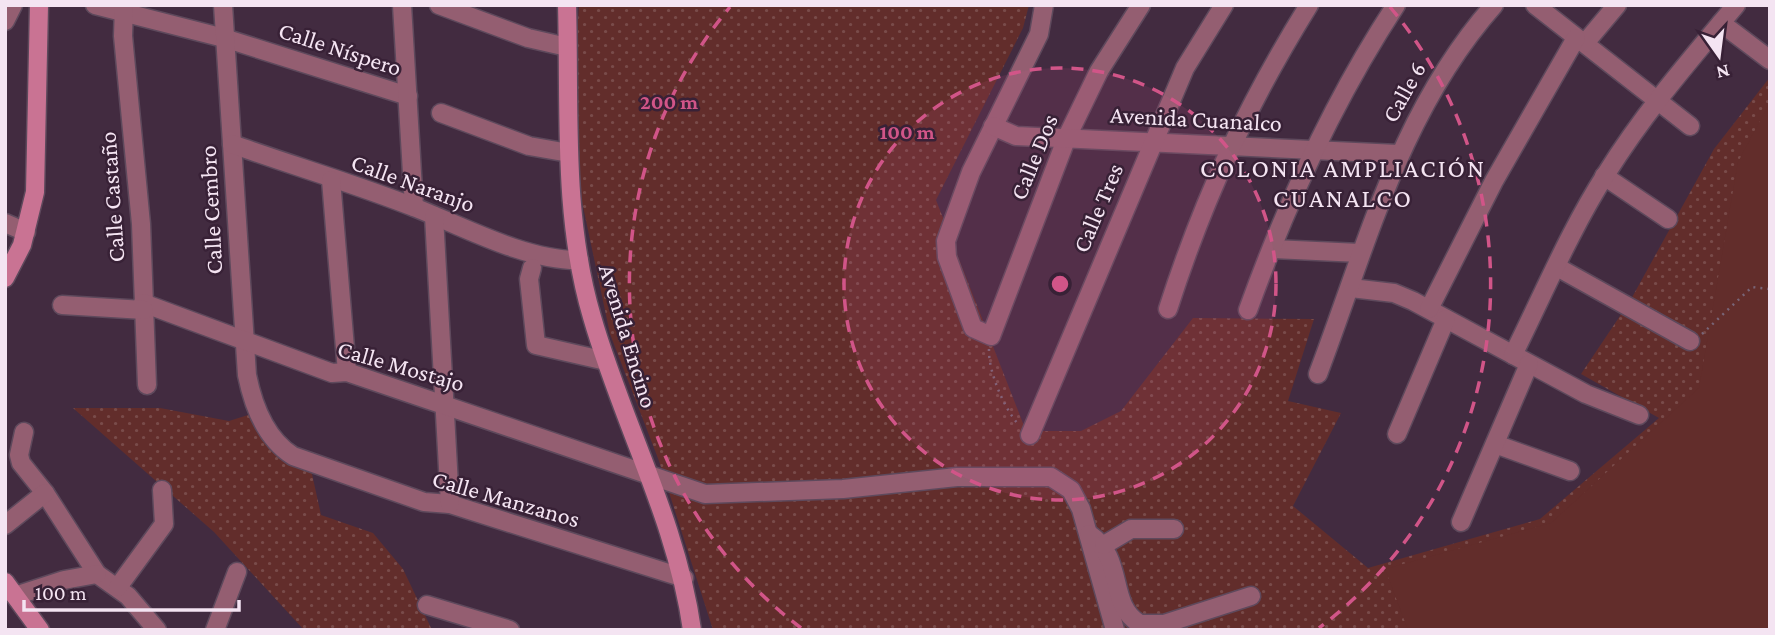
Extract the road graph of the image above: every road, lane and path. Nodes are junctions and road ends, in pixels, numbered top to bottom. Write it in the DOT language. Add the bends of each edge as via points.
graph roads {
  1 [pos="13,5"];
  2 [pos="39,5"];
  3 [pos="95,5"];
  4 [pos="223,5"];
  5 [pos="402,5"];
  6 [pos="439,5"];
  7 [pos="567,5"];
  8 [pos="1044,5"];
  9 [pos="1141,5"];
  10 [pos="1224,5"];
  11 [pos="1309,5"];
  12 [pos="1396,5"];
  13 [pos="1494,5"];
  14 [pos="1535,5"];
  15 [pos="1617,5"];
  16 [pos="1736,5"];
  17 [pos="124,9"];
  18 [pos="5,22"];
  19 [pos="1721,23"];
  20 [pos="224,38"];
  21 [pos="1581,41"];
  22 [pos="567,47"];
  23 [pos="1770,60"];
  24 [pos="408,96"];
  25 [pos="1655,100"];
  26 [pos="441,113"];
  27 [pos="993,126"];
  28 [pos="1690,126"];
  29 [pos="1067,137"];
  30 [pos="1152,143"];
  31 [pos="232,144"];
  32 [pos="1230,144"];
  33 [pos="1314,150"];
  34 [pos="569,153"];
  35 [pos="1398,154"];
  36 [pos="1604,176"];
  37 [pos="331,180"];
  38 [pos="414,207"];
  39 [pos="434,216"];
  40 [pos="1668,219"];
  41 [pos="5,223"];
  42 [pos="26,232"];
  43 [pos="1273,249"];
  44 [pos="1360,253"];
  45 [pos="579,260"];
  46 [pos="1557,267"];
  47 [pos="532,268"];
  48 [pos="5,278"];
  49 [pos="1351,288"];
  50 [pos="1770,289"];
  51 [pos="62,305"];
  52 [pos="144,307"];
  53 [pos="1168,309"];
  54 [pos="1429,309"];
  55 [pos="1248,310"];
  56 [pos="1446,319"];
  57 [pos="991,336"];
  58 [pos="243,340"];
  59 [pos="1690,341"];
  60 [pos="1513,355"];
  61 [pos="606,361"];
  62 [pos="1529,364"];
  63 [pos="347,372"];
  64 [pos="1318,374"];
  65 [pos="147,385"];
  66 [pos="446,403"];
  67 [pos="257,410"];
  68 [pos="1639,415"];
  69 [pos="24,432"];
  70 [pos="1397,434"];
  71 [pos="1030,435"];
  72 [pos="1495,444"];
  73 [pos="1570,471"];
  74 [pos="647,472"];
  75 [pos="162,491"];
  76 [pos="45,493"];
  77 [pos="450,504"];
  78 [pos="1461,522"];
  79 [pos="5,525"];
  80 [pos="1174,529"];
  81 [pos="1089,534"];
  82 [pos="1104,545"];
  83 [pos="237,572"];
  84 [pos="97,574"];
  85 [pos="684,578"];
  86 [pos="118,587"];
  87 [pos="12,589"];
  88 [pos="1251,596"];
  89 [pos="427,605"];
  90 [pos="40,630"];
  91 [pos="157,630"];
  92 [pos="215,630"];
  93 [pos="510,630"];
  94 [pos="692,630"];
  95 [pos="1115,630"];
  1 -- 18 [label="street"];
  2 -- 42 [label="main road" via="35,192"];
  3 -- 17 [label="street, Calle Níspero"];
  4 -- 20 [label="street, Calle Cembro"];
  5 -- 24 [label="street"];
  6 -- 22 [label="street" via="528,38"];
  7 -- 22 [label="main road, Avenida Encino"];
  8 -- 27 [label="street" via="1039,34"];
  9 -- 29 [label="street, Calle Dos" via="1099,71"];
  10 -- 30 [label="street, Calle Tres" via="1185,68"];
  11 -- 32 [label="street"];
  12 -- 33 [label="street" via="1355,68"];
  13 -- 35 [label="street, Calle 6" via="1432,88"];
  14 -- 21 [label="street"];
  15 -- 21 [label="street"];
  16 -- 19 [label="street"];
  17 -- 20 [label="street, Calle Níspero"];
  17 -- 52 [label="street, Calle Castaño"];
  19 -- 23 [label="street"];
  19 -- 25 [label="street"];
  20 -- 24 [label="street, Calle Níspero"];
  20 -- 31 [label="street, Calle Cembro"];
  21 -- 25 [label="street"];
  21 -- 54 [label="street" via="1494,181"];
  22 -- 34 [label="main road, Avenida Encino"];
  24 -- 38 [label="street"];
  25 -- 28 [label="street"];
  25 -- 36 [label="street"];
  26 -- 34 [label="street" via="529,146"];
  27 -- 29 [label="street, Avenida Cuanalco" via="1016,136"];
  27 -- 57 [label="street" via="971,172 945,249 973,328"];
  29 -- 30 [label="street, Avenida Cuanalco"];
  29 -- 57 [label="street, Calle Dos"];
  30 -- 32 [label="street, Avenida Cuanalco"];
  30 -- 71 [label="street, Calle Tres"];
  31 -- 37 [label="street, Calle Naranjo"];
  31 -- 58 [label="street, Calle Cembro"];
  32 -- 33 [label="street, Avenida Cuanalco"];
  32 -- 53 [label="street" via="1194,229"];
  33 -- 35 [label="street, Avenida Cuanalco"];
  33 -- 43 [label="street"];
  34 -- 45 [label="main road, Avenida Encino"];
  35 -- 44 [label="street, Calle 6"];
  36 -- 40 [label="street"];
  36 -- 46 [label="street"];
  37 -- 38 [label="street, Calle Naranjo"];
  37 -- 63 [label="street"];
  38 -- 39 [label="street, Calle Naranjo"];
  39 -- 45 [label="street, Calle Naranjo" via="544,256"];
  39 -- 66 [label="street"];
  41 -- 42 [label="street"];
  42 -- 48 [label="main road"];
  43 -- 44 [label="street"];
  43 -- 55 [label="street"];
  44 -- 49 [label="street, Calle 6"];
  45 -- 61 [label="main road, Avenida Encino"];
  46 -- 59 [label="street"];
  46 -- 60 [label="street"];
  47 -- 61 [label="street" via="529,279 536,345"];
  49 -- 54 [label="street" via="1394,293"];
  49 -- 64 [label="street, Calle 6"];
  50 -- 59 [label="path" via="1759,286 1747,291"];
  51 -- 52 [label="street, Calle Mostajo"];
  52 -- 58 [label="street, Calle Mostajo"];
  52 -- 65 [label="street, Calle Castaño"];
  54 -- 56 [label="street"];
  56 -- 60 [label="street"];
  56 -- 70 [label="street"];
  57 -- 71 [label="path" via="988,352 994,373 1011,416"];
  58 -- 63 [label="street, Calle Mostajo" via="331,373"];
  58 -- 67 [label="street, Calle Cembro"];
  60 -- 62 [label="street"];
  61 -- 74 [label="main road, Avenida Encino"];
  62 -- 68 [label="street"];
  62 -- 72 [label="street"];
  63 -- 66 [label="street, Calle Mostajo"];
  66 -- 74 [label="street, Calle Mostajo"];
  66 -- 77 [label="street"];
  67 -- 77 [label="street, Calle Manzanos" via="286,451 424,502"];
  69 -- 76 [label="street" via="19,459"];
  72 -- 73 [label="street"];
  72 -- 78 [label="street"];
  74 -- 81 [label="street, Calle Mostajo" via="682,489 723,495 957,477 1051,477 1071,490"];
  74 -- 85 [label="main road, Avenida Encino"];
  75 -- 86 [label="street" via="164,524"];
  76 -- 79 [label="street"];
  76 -- 84 [label="street"];
  77 -- 85 [label="street, Calle Manzanos"];
  80 -- 82 [label="street" via="1130,529"];
  81 -- 82 [label="street"];
  81 -- 95 [label="street, Calle Mostajo"];
  82 -- 88 [label="street" via="1125,610 1140,624 1164,624"];
  83 -- 92 [label="street"];
  84 -- 86 [label="street"];
  84 -- 87 [label="street"];
  85 -- 94 [label="main road, Avenida Encino"];
  86 -- 91 [label="street"];
  87 -- 90 [label="main road"];
  89 -- 93 [label="street"];
}
